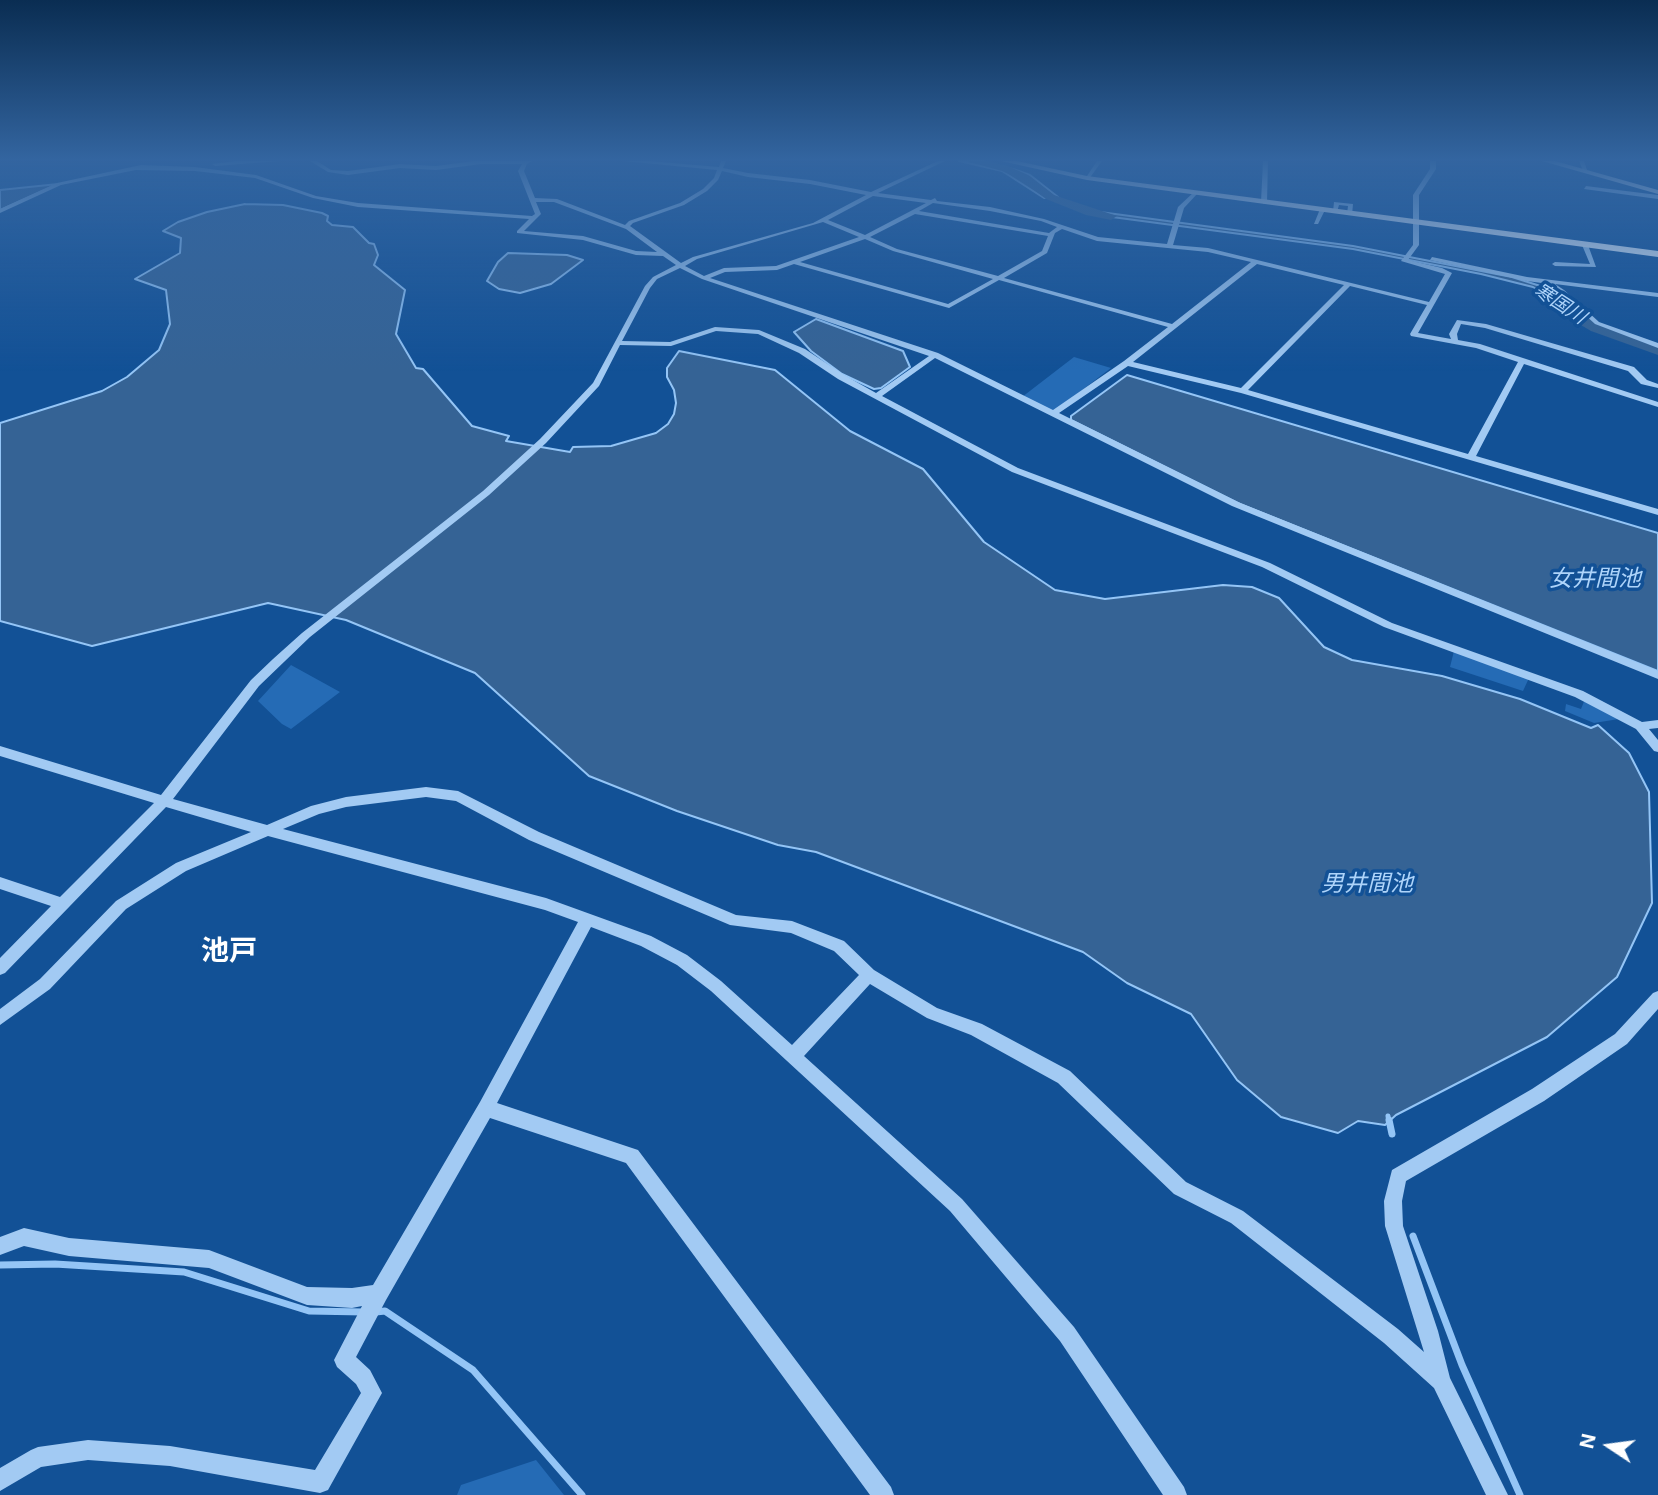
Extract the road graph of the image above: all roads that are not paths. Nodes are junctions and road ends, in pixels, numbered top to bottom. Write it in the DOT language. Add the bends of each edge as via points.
graph roads {
  1 [pos="520,231"];
  2 [pos="632,231"];
  3 [pos="795,231"];
  4 [pos="847,231"];
  5 [pos="877,231"];
  6 [pos="1026,231"];
  7 [pos="1053,231"];
  8 [pos="1072,231"];
  9 [pos="1173,231"];
  10 [pos="1416,231"];
  11 [pos="1474,231"];
  12 [pos="1051,235"];
  13 [pos="863,238"];
  14 [pos="1170,246"];
  15 [pos="1588,246"];
  16 [pos="665,254"];
  17 [pos="1658,254"];
  18 [pos="1408,258"];
  19 [pos="793,262"];
  20 [pos="1255,262"];
  21 [pos="679,264"];
  22 [pos="1600,267"];
  23 [pos="1558,276"];
  24 [pos="1604,277"];
  25 [pos="704,278"];
  26 [pos="1002,278"];
  27 [pos="1527,279"];
  28 [pos="1349,283"];
  29 [pos="1608,287"];
  30 [pos="1658,295"];
  31 [pos="1431,304"];
  32 [pos="1173,326"];
  33 [pos="1455,342"];
  34 [pos="618,343"];
  35 [pos="1658,346"];
  36 [pos="935,355"];
  37 [pos="1522,361"];
  38 [pos="1127,363"];
  39 [pos="1658,386"];
  40 [pos="1243,391"];
  41 [pos="878,395"];
  42 [pos="1658,405"];
  43 [pos="1053,414"];
  44 [pos="1471,457"];
  45 [pos="1658,512"];
  46 [pos="1658,675"];
  47 [pos="1658,724"];
  48 [pos="1640,726"];
  49 [pos="1658,748"];
  50 [pos="0,751"];
  51 [pos="165,800"];
  52 [pos="269,830"];
  53 [pos="0,883"];
  54 [pos="63,904"];
  55 [pos="588,918"];
  56 [pos="0,968"];
  57 [pos="869,975"];
  58 [pos="1658,998"];
  59 [pos="0,1018"];
  60 [pos="793,1056"];
  61 [pos="486,1108"];
  62 [pos="0,1246"];
  63 [pos="379,1293"];
  64 [pos="1441,1381"];
  65 [pos="0,1480"];
  66 [pos="883,1495"];
  67 [pos="1176,1495"];
  68 [pos="1497,1495"];
  1 -- 16 [label="street"];
  2 -- 16 [label="street"];
  3 -- 21 [label="street"];
  4 -- 13 [label="street"];
  5 -- 13 [label="street"];
  6 -- 12 [label="street"];
  7 -- 12 [label="street"];
  8 -- 14 [label="street" via="1097,239"];
  9 -- 14 [label="street"];
  10 -- 18 [label="street" via="1416,245"];
  11 -- 15 [label="main road"];
  12 -- 26 [label="street" via="1045,252"];
  13 -- 19 [label="street"];
  13 -- 26 [label="street"];
  14 -- 20 [label="street"];
  15 -- 17 [label="main road"];
  15 -- 22 [label="street"];
  15 -- 23 [label="street" via="1594,266 1553,261"];
  16 -- 21 [label="street"];
  18 -- 27 [label="street"];
  18 -- 31 [label="street" via="1449,273"];
  19 -- 25 [label="street" via="777,268 724,270"];
  19 -- 26 [label="street" via="949,306"];
  20 -- 28 [label="street"];
  20 -- 32 [label="street"];
  21 -- 25 [label="street"];
  21 -- 34 [label="street" via="647,287"];
  24 -- 29 [label="street"];
  25 -- 36 [label="street"];
  26 -- 32 [label="street"];
  27 -- 29 [label="street"];
  27 -- 35 [label="street" via="1557,288 1597,323"];
  28 -- 31 [label="street"];
  28 -- 40 [label="street"];
  29 -- 30 [label="street"];
  31 -- 33 [label="street" via="1414,334"];
  32 -- 38 [label="street"];
  33 -- 37 [label="street"];
  33 -- 39 [label="street" via="1458,321 1486,326 1631,369 1644,382"];
  34 -- 41 [label="street" via="671,344 715,329 759,332"];
  34 -- 51 [label="street" via="596,384 543,441 478,499 306,635 256,683"];
  36 -- 41 [label="street"];
  36 -- 43 [label="street"];
  37 -- 42 [label="street"];
  37 -- 44 [label="street"];
  38 -- 40 [label="street"];
  38 -- 43 [label="street"];
  40 -- 44 [label="street"];
  41 -- 48 [label="street" via="1015,470 1266,565 1370,617 1579,694"];
  43 -- 46 [label="street" via="1235,504"];
  44 -- 45 [label="street"];
  47 -- 48 [label="street"];
  48 -- 49 [label="street"];
  50 -- 51 [label="street"];
  51 -- 52 [label="street"];
  51 -- 54 [label="street"];
  52 -- 55 [label="street"];
  52 -- 57 [label="street" via="346,802 426,792 458,796 534,836 736,921 792,927 839,946"];
  52 -- 59 [label="street" via="181,867 121,905 45,984"];
  53 -- 54 [label="street"];
  54 -- 56 [label="street"];
  55 -- 60 [label="street" via="682,960"];
  55 -- 61 [label="street"];
  57 -- 60 [label="street"];
  57 -- 64 [label="street" via="932,1013 976,1030 1064,1077 1180,1188 1237,1217 1391,1336"];
  58 -- 64 [label="street" via="1621,1039 1538,1095 1398,1176 1394,1226"];
  60 -- 67 [label="street" via="956,1205 1010,1265 1067,1334"];
  61 -- 63 [label="street"];
  61 -- 66 [label="street" via="632,1156"];
  62 -- 63 [label="street" via="24,1237 69,1247 209,1259 307,1296 352,1298"];
  63 -- 65 [label="street" via="344,1360 372,1393 320,1482 170,1456 88,1450 38,1457"];
  64 -- 68 [label="street"];
}
